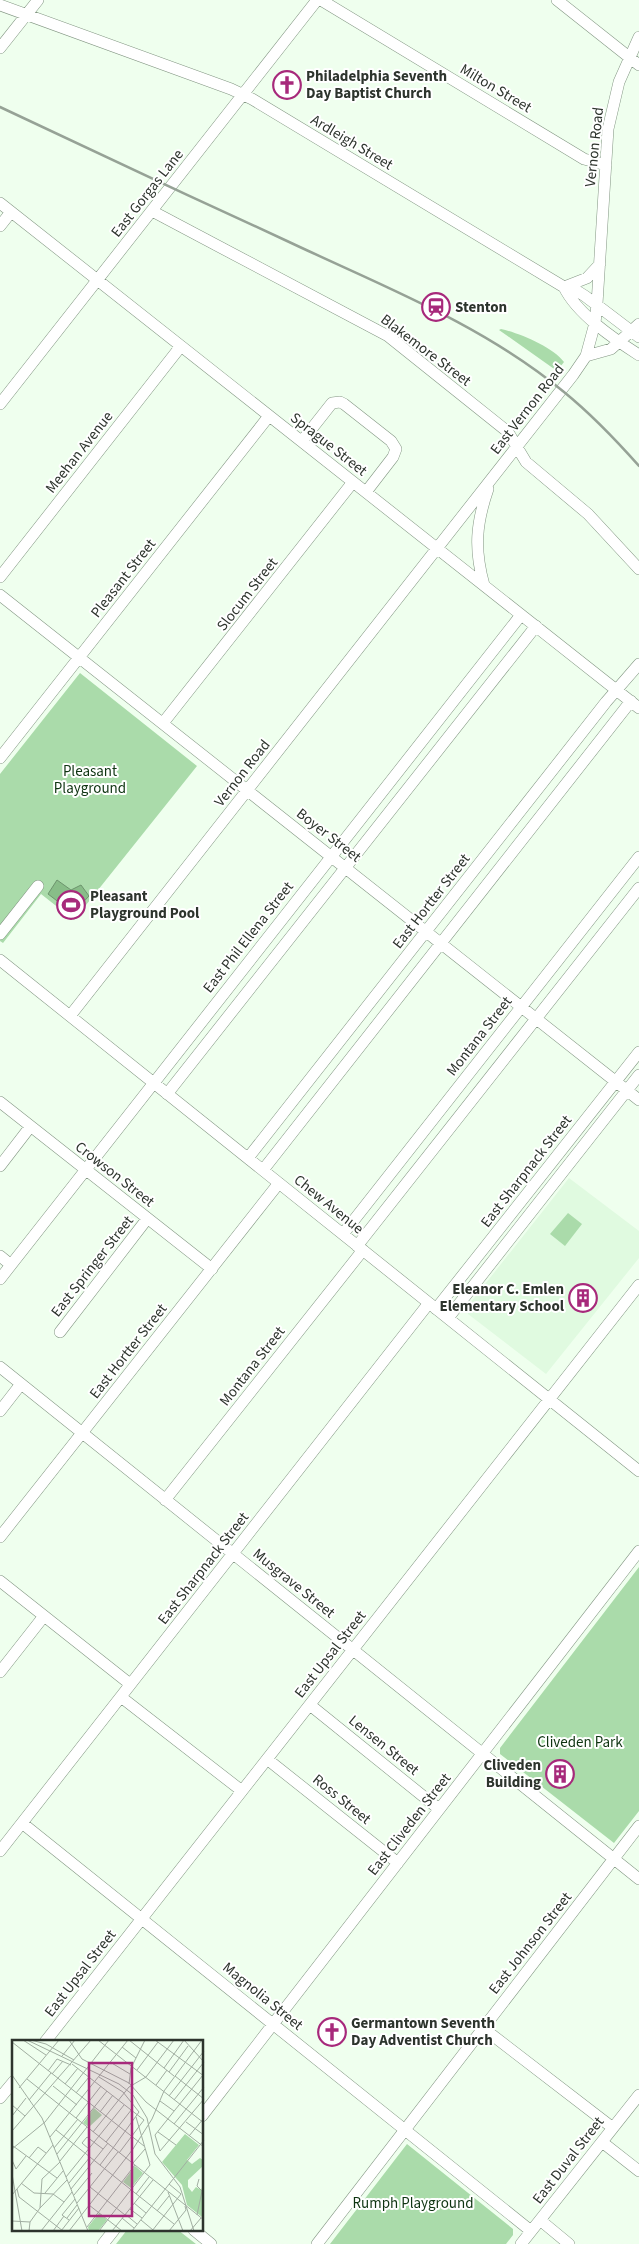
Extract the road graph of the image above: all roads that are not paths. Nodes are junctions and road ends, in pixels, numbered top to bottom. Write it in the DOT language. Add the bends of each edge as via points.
graph roads {
  1 [pos="38,0"];
  2 [pos="317,0"];
  3 [pos="321,0"];
  4 [pos="557,0"];
  5 [pos="0,5"];
  6 [pos="26,15"];
  7 [pos="639,38"];
  8 [pos="0,48"];
  9 [pos="629,57"];
  10 [pos="639,65"];
  11 [pos="243,94"];
  12 [pos="606,165"];
  13 [pos="0,203"];
  14 [pos="152,211"];
  15 [pos="11,212"];
  16 [pos="0,226"];
  17 [pos="600,264"];
  18 [pos="97,280"];
  19 [pos="564,287"];
  20 [pos="597,304"];
  21 [pos="595,323"];
  22 [pos="636,330"];
  23 [pos="620,342"];
  24 [pos="181,346"];
  25 [pos="639,355"];
  26 [pos="586,356"];
  27 [pos="0,404"];
  28 [pos="269,416"];
  29 [pos="302,441"];
  30 [pos="517,447"];
  31 [pos="492,480"];
  32 [pos="354,482"];
  33 [pos="366,492"];
  34 [pos="437,548"];
  35 [pos="639,569"];
  36 [pos="0,577"];
  37 [pos="484,585"];
  38 [pos="0,595"];
  39 [pos="521,615"];
  40 [pos="536,626"];
  41 [pos="79,657"];
  42 [pos="639,664"];
  43 [pos="617,690"];
  44 [pos="635,705"];
  45 [pos="163,723"];
  46 [pos="0,758"];
  47 [pos="247,790"];
  48 [pos="331,856"];
  49 [pos="639,857"];
  50 [pos="346,868"];
  51 [pos="38,886"];
  52 [pos="639,888"];
  53 [pos="426,932"];
  54 [pos="0,934"];
  55 [pos="441,944"];
  56 [pos="0,960"];
  57 [pos="522,1007"];
  58 [pos="70,1016"];
  59 [pos="536,1018"];
  60 [pos="639,1052"];
  61 [pos="639,1075"];
  62 [pos="616,1081"];
  63 [pos="153,1083"];
  64 [pos="627,1090"];
  65 [pos="168,1094"];
  66 [pos="639,1100"];
  67 [pos="0,1102"];
  68 [pos="30,1127"];
  69 [pos="248,1158"];
  70 [pos="0,1166"];
  71 [pos="85,1170"];
  72 [pos="262,1170"];
  73 [pos="280,1183"];
  74 [pos="147,1219"];
  75 [pos="343,1234"];
  76 [pos="360,1248"];
  77 [pos="0,1256"];
  78 [pos="11,1264"];
  79 [pos="212,1269"];
  80 [pos="0,1279"];
  81 [pos="639,1285"];
  82 [pos="433,1306"];
  83 [pos="448,1318"];
  84 [pos="60,1332"];
  85 [pos="0,1367"];
  86 [pos="21,1384"];
  87 [pos="550,1399"];
  88 [pos="0,1411"];
  89 [pos="82,1433"];
  90 [pos="639,1471"];
  91 [pos="166,1500"];
  92 [pos="0,1537"];
  93 [pos="639,1551"];
  94 [pos="233,1554"];
  95 [pos="0,1581"];
  96 [pos="44,1616"];
  97 [pos="353,1650"];
  98 [pos="0,1672"];
  99 [pos="130,1684"];
  100 [pos="121,1697"];
  101 [pos="310,1705"];
  102 [pos="482,1753"];
  103 [pos="267,1759"];
  104 [pos="242,1792"];
  105 [pos="439,1809"];
  106 [pos="22,1823"];
  107 [pos="639,1826"];
  108 [pos="0,1851"];
  109 [pos="614,1859"];
  110 [pos="398,1863"];
  111 [pos="639,1879"];
  112 [pos="142,1918"];
  113 [pos="274,2024"];
  114 [pos="483,2028"];
  115 [pos="47,2040"];
  116 [pos="12,2085"];
  117 [pos="639,2095"];
  118 [pos="0,2098"];
  119 [pos="204,2113"];
  120 [pos="613,2128"];
  121 [pos="405,2129"];
  122 [pos="602,2142"];
  123 [pos="639,2171"];
  124 [pos="540,2220"];
  125 [pos="532,2231"];
  126 [pos="112,2232"];
  127 [pos="196,2232"];
  128 [pos="103,2244"];
  129 [pos="211,2244"];
  130 [pos="317,2244"];
  131 [pos="521,2244"];
  132 [pos="569,2244"];
  1 -- 6 [label="street"];
  2 -- 11 [label="street, East Gorgas Lane"];
  3 -- 12 [label="street, Milton Street" via="584,159"];
  4 -- 9 [label="street"];
  5 -- 6 [label="street, Ardleigh Street"];
  6 -- 8 [label="street"];
  6 -- 11 [label="street, Ardleigh Street"];
  7 -- 9 [label="street, Vernon Road"];
  9 -- 10 [label="street"];
  9 -- 12 [label="street, Vernon Road" via="611,113"];
  11 -- 14 [label="street, East Gorgas Lane"];
  11 -- 19 [label="street, Ardleigh Street"];
  12 -- 17 [label="street, Vernon Road"];
  13 -- 15 [label="street, Sprague Street"];
  14 -- 18 [label="street, East Gorgas Lane"];
  14 -- 30 [label="street, Blakemore Street" via="380,330 508,432"];
  15 -- 16 [label="street"];
  15 -- 18 [label="street, Sprague Street"];
  17 -- 19 [label="street" via="587,278"];
  17 -- 20 [label="street, Vernon Road"];
  18 -- 24 [label="street, Sprague Street"];
  18 -- 27 [label="street, East Gorgas Lane"];
  19 -- 20 [label="street, Ardleigh Street" via="577,290"];
  19 -- 21 [label="street, Ardleigh Street" via="578,309"];
  20 -- 21 [label="street, Vernon Road"];
  20 -- 22 [label="street, Ardleigh Street"];
  21 -- 23 [label="street, Ardleigh Street"];
  21 -- 26 [label="street, Vernon Road"];
  22 -- 23 [label="street"];
  23 -- 25 [label="street, Ardleigh Street"];
  23 -- 26 [label="street" via="611,349"];
  24 -- 28 [label="street, Sprague Street"];
  24 -- 36 [label="street, Meehan Avenue"];
  26 -- 30 [label="street, East Vernon Road"];
  28 -- 29 [label="street, Sprague Street"];
  28 -- 41 [label="street, Pleasant Street"];
  29 -- 32 [label="street, Sprague Street"];
  29 -- 33 [label="street" via="336,401 391,441 396,449 393,457"];
  30 -- 31 [label="street, East Vernon Road"];
  30 -- 35 [label="street, Blakemore Street" via="526,462 588,514"];
  31 -- 34 [label="street, East Vernon Road"];
  31 -- 37 [label="street, East Vernon Road" via="476,542"];
  32 -- 33 [label="street, Sprague Street"];
  32 -- 45 [label="street, Slocum Street"];
  33 -- 34 [label="street, Sprague Street"];
  34 -- 37 [label="street, Sprague Street"];
  34 -- 47 [label="street, Vernon Road"];
  37 -- 39 [label="street, Sprague Street"];
  38 -- 41 [label="street, Boyer Street"];
  39 -- 40 [label="street, Sprague Street"];
  39 -- 48 [label="street, East Phil Ellena Street"];
  40 -- 43 [label="street, Sprague Street"];
  40 -- 50 [label="street"];
  41 -- 45 [label="street, Boyer Street"];
  41 -- 46 [label="street, Pleasant Street"];
  42 -- 43 [label="street, East Hortter Street"];
  43 -- 44 [label="street, Sprague Street"];
  43 -- 53 [label="street, East Hortter Street"];
  44 -- 55 [label="street"];
  45 -- 47 [label="street, Boyer Street"];
  47 -- 48 [label="street, Boyer Street"];
  47 -- 58 [label="street, Vernon Road"];
  48 -- 50 [label="street, Boyer Street"];
  48 -- 63 [label="street, East Phil Ellena Street"];
  49 -- 57 [label="street, Montana Street"];
  50 -- 53 [label="street, Boyer Street"];
  50 -- 65 [label="street"];
  51 -- 54 [label="street"];
  52 -- 59 [label="street, Montana Street"];
  53 -- 55 [label="street, Boyer Street"];
  53 -- 69 [label="street, East Hortter Street"];
  55 -- 57 [label="street, Boyer Street"];
  55 -- 72 [label="street"];
  56 -- 58 [label="street, Chew Avenue"];
  57 -- 59 [label="street, Boyer Street"];
  57 -- 75 [label="street, Montana Street"];
  58 -- 63 [label="street, Chew Avenue"];
  59 -- 62 [label="street, Boyer Street"];
  59 -- 76 [label="street, Montana Street"];
  60 -- 62 [label="street, East Sharpnack Street"];
  61 -- 64 [label="street, East Sharpnack Street"];
  62 -- 64 [label="street, Boyer Street"];
  62 -- 82 [label="street, East Sharpnack Street"];
  63 -- 65 [label="street, Chew Avenue"];
  63 -- 71 [label="street, East Phil Ellena Street"];
  64 -- 66 [label="street, Boyer Street"];
  64 -- 83 [label="street, East Sharpnack Street"];
  65 -- 69 [label="street, Chew Avenue"];
  67 -- 68 [label="street, Crowson Street"];
  68 -- 70 [label="street"];
  68 -- 71 [label="street, Crowson Street"];
  69 -- 72 [label="street, Chew Avenue"];
  71 -- 74 [label="street, Crowson Street"];
  71 -- 78 [label="street, East Phil Ellena Street"];
  72 -- 73 [label="street, Chew Avenue"];
  73 -- 75 [label="street, Chew Avenue"];
  73 -- 79 [label="street, East Hortter Street"];
  74 -- 79 [label="street, Crowson Street"];
  74 -- 84 [label="street, East Springer Street"];
  75 -- 76 [label="street, Chew Avenue"];
  76 -- 82 [label="street, Chew Avenue"];
  76 -- 91 [label="street, Montana Street"];
  77 -- 78 [label="street"];
  78 -- 80 [label="street, East Phil Ellena Street"];
  79 -- 89 [label="street, East Hortter Street"];
  81 -- 87 [label="street, East Upsal Street"];
  82 -- 83 [label="street, Chew Avenue"];
  82 -- 94 [label="street, East Sharpnack Street"];
  83 -- 87 [label="street, Chew Avenue"];
  85 -- 86 [label="street, Musgrave Street"];
  86 -- 88 [label="street"];
  86 -- 89 [label="street, Musgrave Street"];
  87 -- 90 [label="street, Chew Avenue"];
  87 -- 97 [label="street, East Upsal Street"];
  89 -- 91 [label="street, Musgrave Street"];
  89 -- 92 [label="street, East Hortter Street"];
  91 -- 94 [label="street, Musgrave Street"];
  93 -- 102 [label="street, East Cliveden Street"];
  94 -- 97 [label="street, Musgrave Street"];
  94 -- 99 [label="street, East Sharpnack Street"];
  95 -- 96 [label="street"];
  96 -- 98 [label="street"];
  96 -- 99 [label="street"];
  97 -- 101 [label="street, East Upsal Street"];
  97 -- 102 [label="street, Musgrave Street"];
  99 -- 100 [label="street, East Sharpnack Street"];
  100 -- 104 [label="street"];
  100 -- 106 [label="street, East Sharpnack Street"];
  101 -- 103 [label="street, East Upsal Street"];
  101 -- 105 [label="street, Lensen Street"];
  102 -- 105 [label="street, East Cliveden Street"];
  102 -- 109 [label="street, Musgrave Street"];
  103 -- 104 [label="street, East Upsal Street"];
  103 -- 110 [label="street, Ross Street"];
  104 -- 112 [label="street, East Upsal Street"];
  105 -- 110 [label="street, East Cliveden Street"];
  106 -- 108 [label="street, East Sharpnack Street"];
  106 -- 112 [label="street, Magnolia Street"];
  107 -- 109 [label="street, East Johnson Street"];
  109 -- 111 [label="street, Musgrave Street"];
  109 -- 114 [label="street, East Johnson Street"];
  110 -- 113 [label="street, East Cliveden Street"];
  112 -- 113 [label="street, Magnolia Street"];
  112 -- 115 [label="street, East Upsal Street"];
  113 -- 119 [label="street, East Cliveden Street"];
  113 -- 121 [label="street, Magnolia Street"];
  114 -- 120 [label="street"];
  114 -- 121 [label="street, East Johnson Street"];
  116 -- 118 [label="street"];
  117 -- 120 [label="street, East Duval Street"];
  120 -- 122 [label="street, East Duval Street"];
  121 -- 125 [label="street, Magnolia Street"];
  121 -- 130 [label="street, East Johnson Street"];
  122 -- 123 [label="street"];
  122 -- 124 [label="street, East Duval Street"];
  124 -- 125 [label="street, East Duval Street"];
  124 -- 132 [label="street"];
  125 -- 131 [label="street, East Duval Street"];
  126 -- 128 [label="street"];
  127 -- 129 [label="street"];
}
